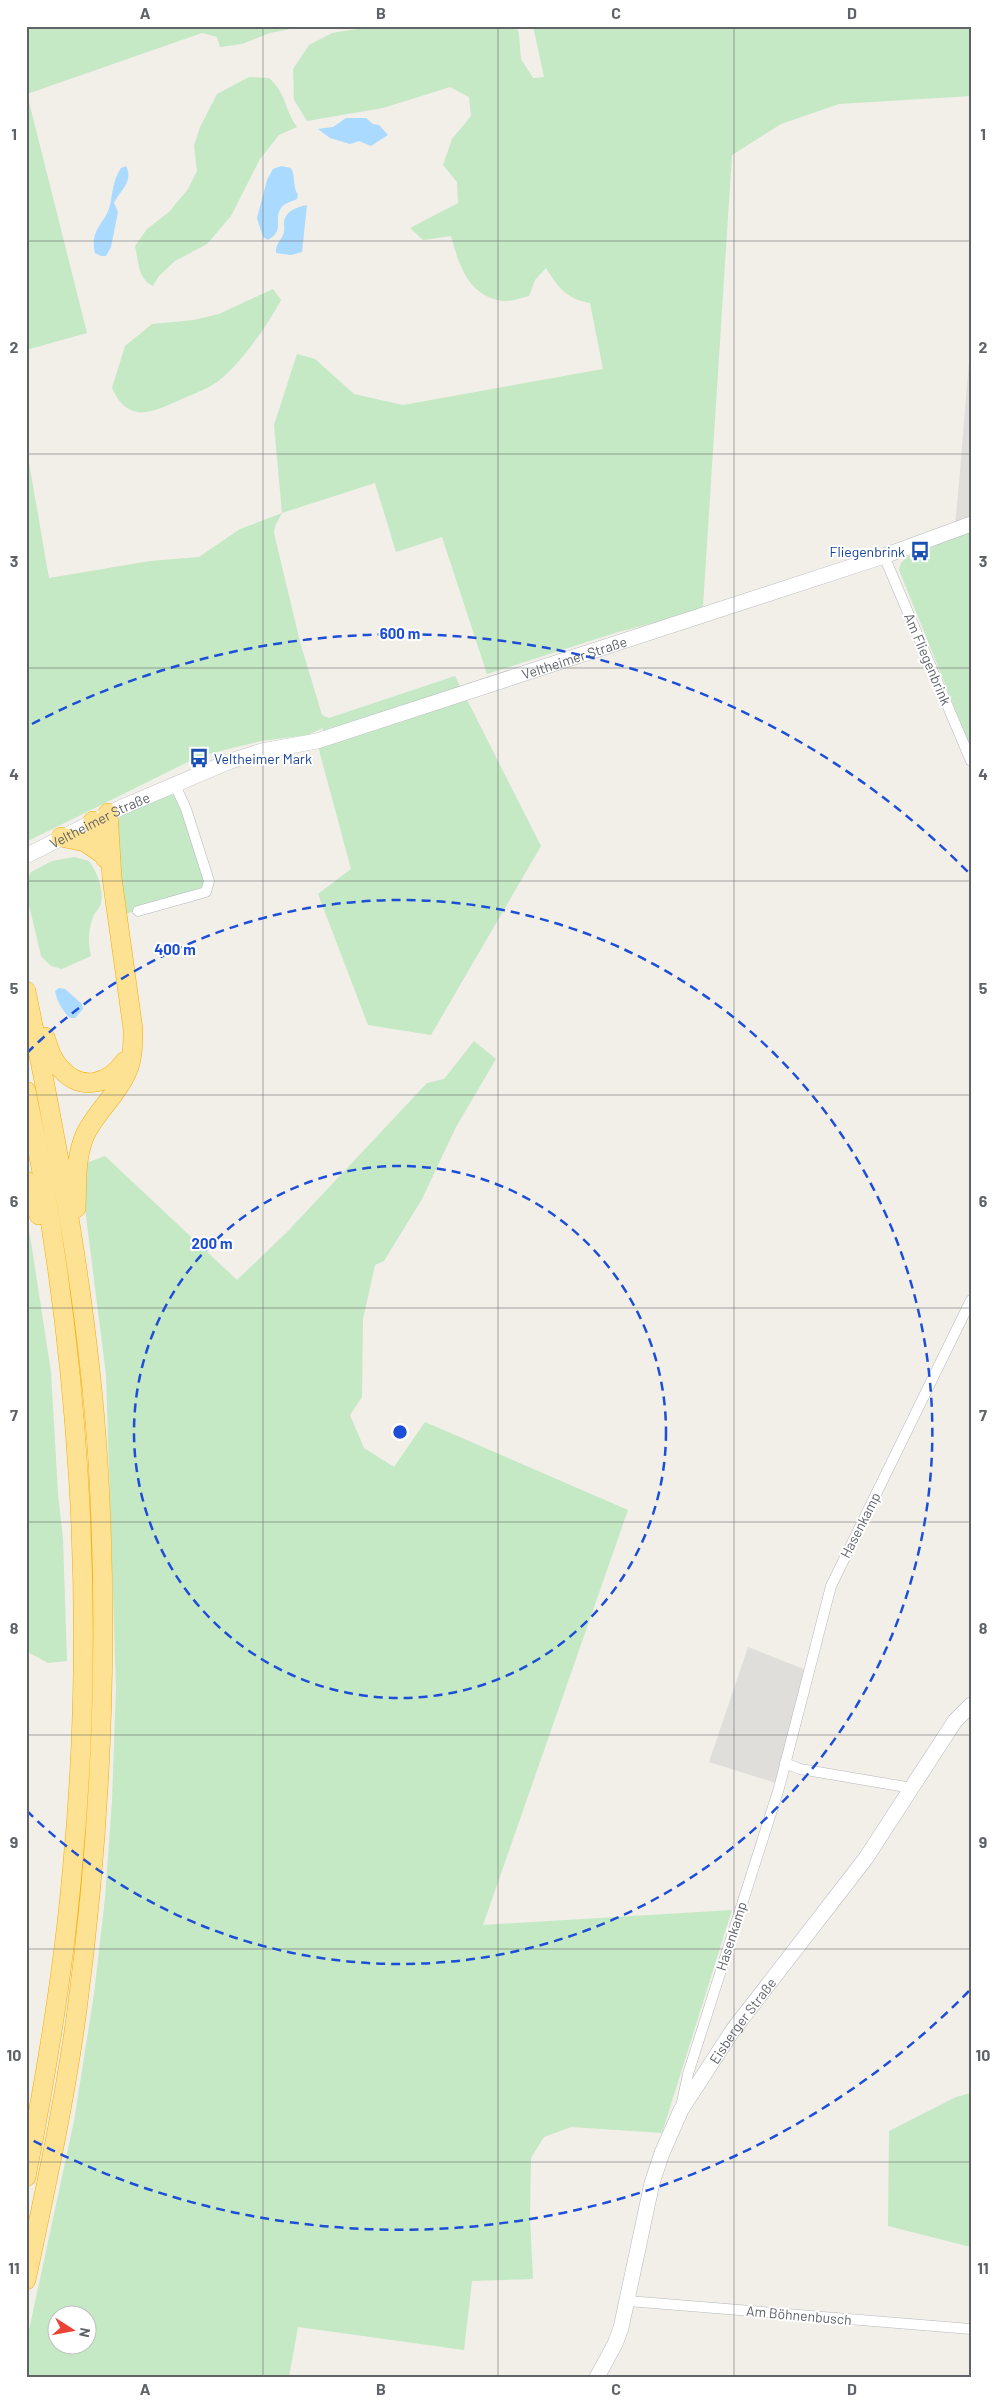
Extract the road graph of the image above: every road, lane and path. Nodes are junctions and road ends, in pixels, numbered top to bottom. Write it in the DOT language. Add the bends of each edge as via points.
graph roads {
  1 [pos="971,524"];
  2 [pos="884,556"];
  3 [pos="971,761"];
  4 [pos="175,785"];
  5 [pos="101,817"];
  6 [pos="61,838"];
  7 [pos="104,855"];
  8 [pos="26,856"];
  9 [pos="112,878"];
  10 [pos="138,911"];
  11 [pos="26,986"];
  12 [pos="26,991"];
  13 [pos="133,1029"];
  14 [pos="26,1091"];
  15 [pos="26,1181"];
  16 [pos="75,1247"];
  17 [pos="56,1263"];
  18 [pos="971,1300"];
  19 [pos="971,1705"];
  20 [pos="785,1763"];
  21 [pos="912,1788"];
  22 [pos="681,2110"];
  23 [pos="26,2177"];
  24 [pos="26,2280"];
  25 [pos="628,2301"];
  26 [pos="971,2328"];
  27 [pos="598,2377"];
  1 -- 2 [label="main road, Veltheimer Straße"];
  2 -- 3 [label="street, Am Fliegenbrink"];
  2 -- 4 [label="main road, Veltheimer Straße" via="317,741 262,751"];
  4 -- 5 [label="main road, Veltheimer Straße"];
  4 -- 10 [label="street" via="210,881 209,888 206,892"];
  5 -- 6 [label="main road, Veltheimer Straße"];
  5 -- 7 [label="highway"];
  5 -- 9 [label="highway"];
  6 -- 7 [label="highway" via="85,842"];
  6 -- 8 [label="main road, Veltheimer Straße"];
  7 -- 9 [label="highway"];
  9 -- 13 [label="highway"];
  11 -- 13 [label="highway" via="51,1056 61,1069 81,1082 100,1082 117,1073 126,1061"];
  12 -- 16 [label="highway"];
  13 -- 16 [label="highway" via="131,1061 126,1076 84,1136 78,1160"];
  14 -- 17 [label="highway"];
  15 -- 17 [label="highway"];
  16 -- 24 [label="highway" via="98,1462 103,1600 98,1801 76,2014"];
  17 -- 23 [label="highway" via="78,1478 82,1667 77,1808 65,1943"];
  18 -- 20 [label="street, Hasenkamp" via="831,1586"];
  19 -- 21 [label="main road, Eisberger Straße" via="955,1721"];
  20 -- 21 [label="street" via="800,1769"];
  20 -- 22 [label="street, Hasenkamp" via="688,2074"];
  21 -- 22 [label="main road, Eisberger Straße" via="866,1858 733,2030"];
  22 -- 25 [label="main road, Eisberger Straße" via="652,2183"];
  25 -- 26 [label="street, Am Böhnenbusch"];
  25 -- 27 [label="main road, Eisberger Straße" via="615,2344"];
}
